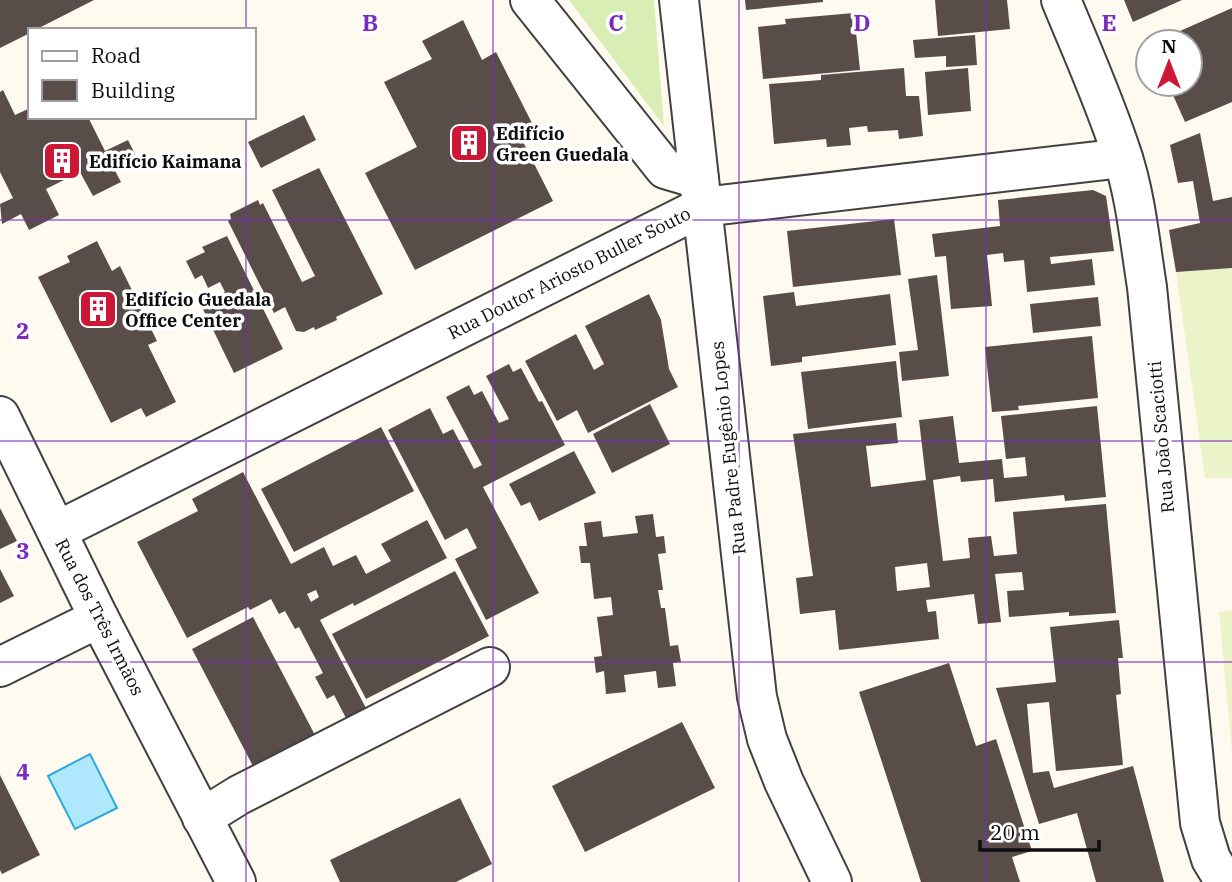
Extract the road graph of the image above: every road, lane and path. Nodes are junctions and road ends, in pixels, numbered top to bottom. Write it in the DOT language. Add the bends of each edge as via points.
graph roads {
  1 [pos="530,0"];
  2 [pos="679,0"];
  3 [pos="1061,0"];
  4 [pos="1123,158"];
  5 [pos="700,193"];
  6 [pos="0,416"];
  7 [pos="57,531"];
  8 [pos="99,618"];
  9 [pos="0,667"];
  10 [pos="490,667"];
  11 [pos="202,818"];
  12 [pos="236,882"];
  13 [pos="832,882"];
  14 [pos="1225,882"];
  1 -- 5 [label="street" via="666,169"];
  2 -- 5 [label="street, Rua Padre Eugênio Lopes"];
  3 -- 4 [label="street, Rua João Scaciotti"];
  4 -- 5 [label="street, Rua Doutor Ariosto Buller Souto"];
  4 -- 14 [label="street, Rua João Scaciotti" via="1147,287 1200,823 1211,859"];
  5 -- 7 [label="street, Rua Doutor Ariosto Buller Souto"];
  5 -- 13 [label="street, Rua Padre Eugênio Lopes" via="757,697 771,750"];
  6 -- 7 [label="street, Rua dos Três Irmãos"];
  7 -- 8 [label="street, Rua dos Três Irmãos"];
  8 -- 9 [label="street"];
  8 -- 11 [label="street, Rua dos Três Irmãos"];
  10 -- 11 [label="street"];
  11 -- 12 [label="street, Rua dos Três Irmãos"];
}
